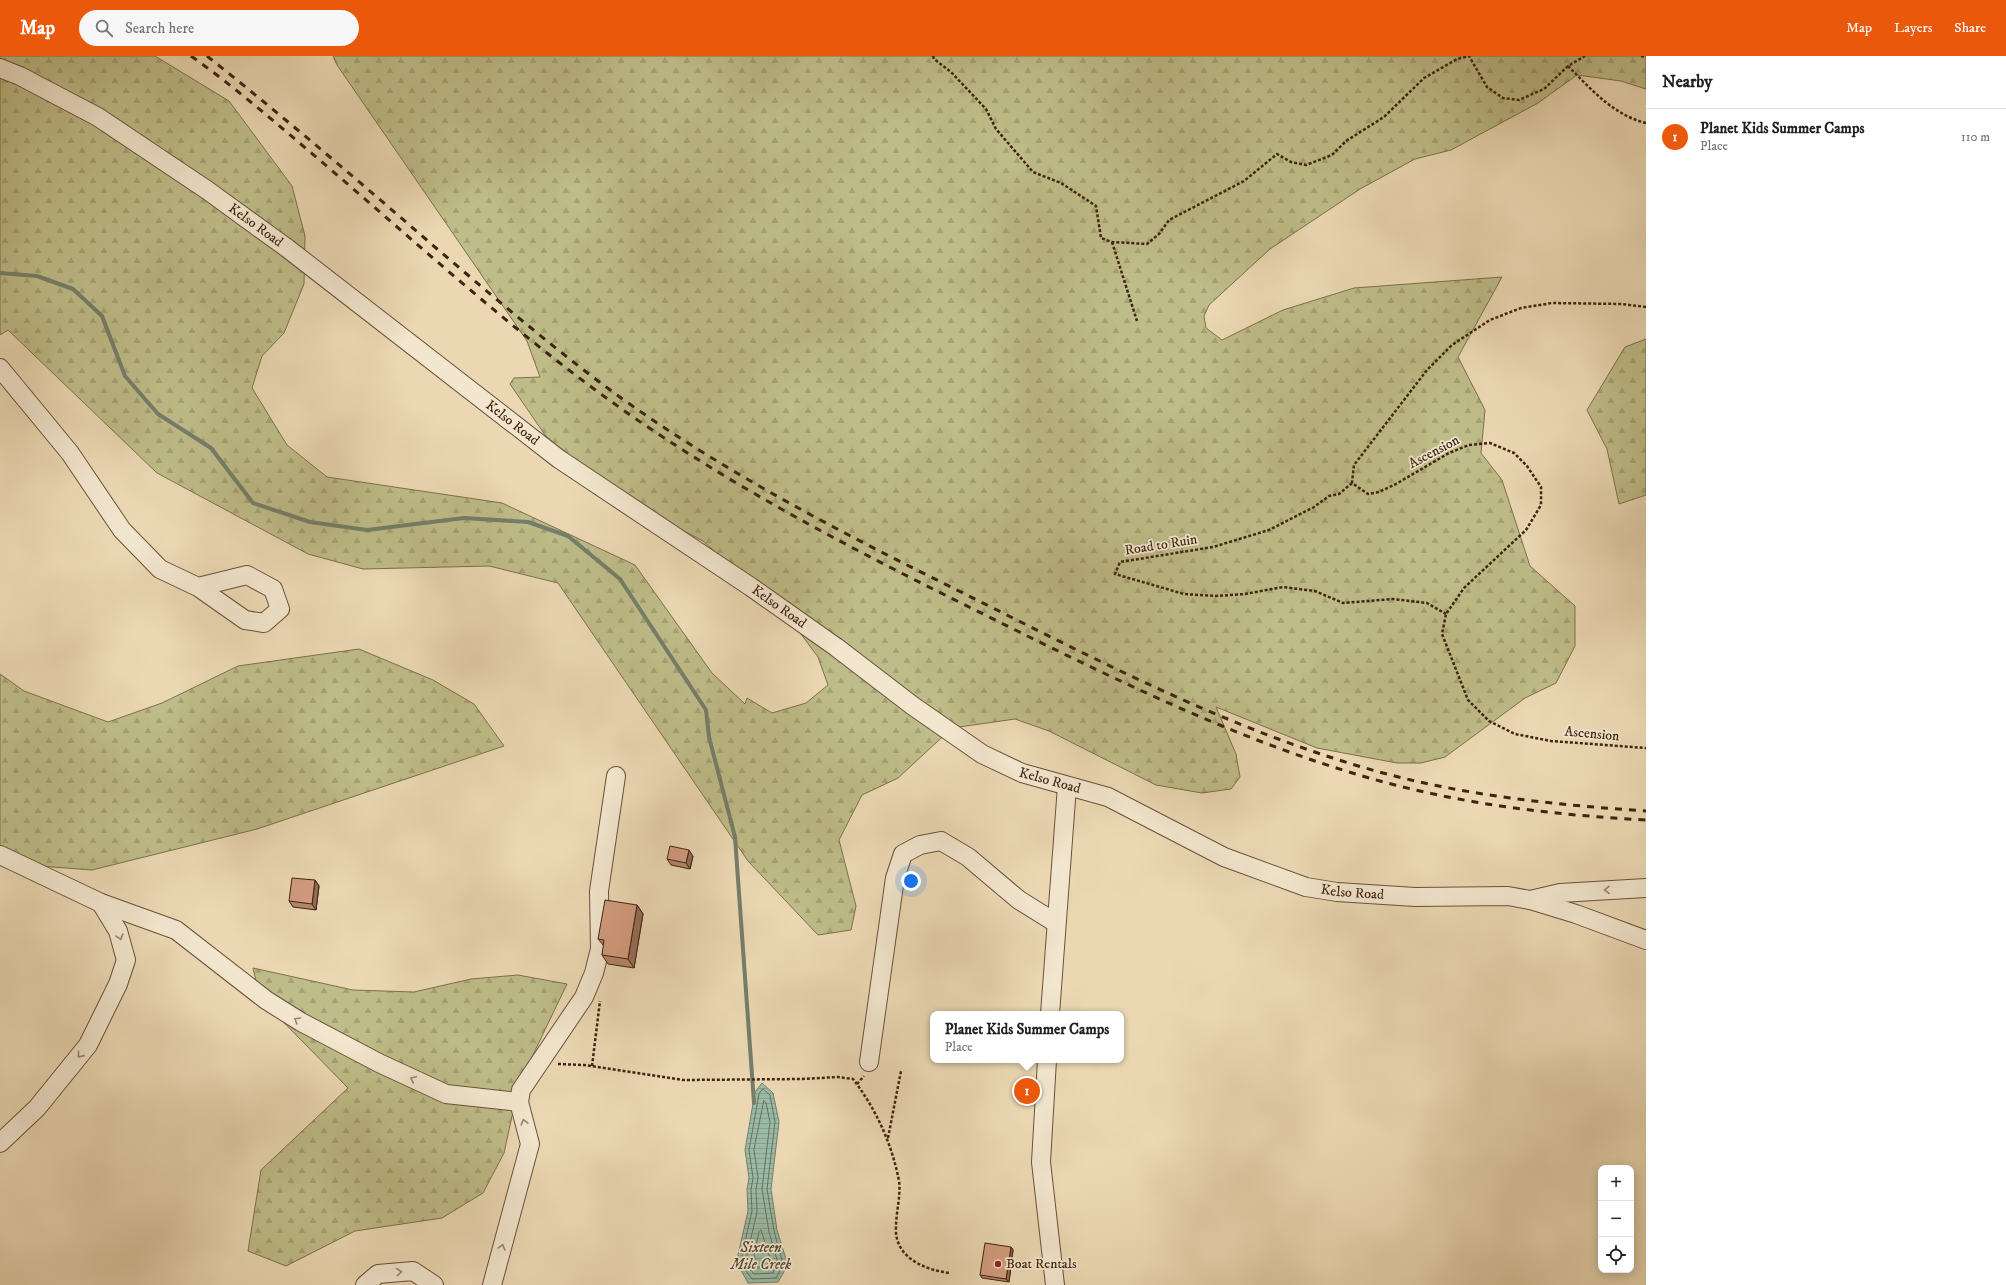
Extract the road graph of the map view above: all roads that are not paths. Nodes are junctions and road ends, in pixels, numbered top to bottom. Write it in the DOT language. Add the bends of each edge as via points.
graph roads {
  1 [pos="0,68"];
  2 [pos="0,368"];
  3 [pos="198,587"];
  4 [pos="616,776"];
  5 [pos="1067,786"];
  6 [pos="0,855"];
  7 [pos="1646,888"];
  8 [pos="1530,900"];
  9 [pos="101,903"];
  10 [pos="1056,924"];
  11 [pos="1646,940"];
  12 [pos="1050,1011"];
  13 [pos="869,1062"];
  14 [pos="1048,1063"];
  15 [pos="518,1102"];
  16 [pos="0,1143"];
  17 [pos="365,1285"];
  18 [pos="434,1285"];
  19 [pos="492,1285"];
  20 [pos="1055,1285"];
  1 -- 5 [label="street, Kelso Road" via="98,117 207,190 287,248 559,460 751,587 982,754 1022,773"];
  2 -- 3 [label="street" via="70,453 122,530 160,569"];
  4 -- 15 [label="street" via="599,891 600,949 594,972 584,997 521,1090"];
  5 -- 8 [label="street, Kelso Road" via="1108,798 1224,857 1306,887 1337,892 1415,897 1508,896"];
  5 -- 10 [label="street"];
  6 -- 9 [label="street"];
  7 -- 8 [label="street, one-way" via="1560,893"];
  8 -- 11 [label="street, Kelso Road"];
  15 -- 9 [label="street, one-way" via="446,1094 379,1063 301,1022 266,1000 176,930"];
  9 -- 16 [label="street, one-way" via="118,931 126,960 118,984 88,1045 37,1108"];
  10 -- 12 [label="street"];
  10 -- 13 [label="street" via="1018,900 968,857 941,841 920,845 903,854 895,878"];
  14 -- 20 [label="street" via="1041,1162"];
  19 -- 15 [label="street, one-way" via="530,1144"];
  17 -- 18 [label="street, one-way" via="378,1274 413,1271"];
}
